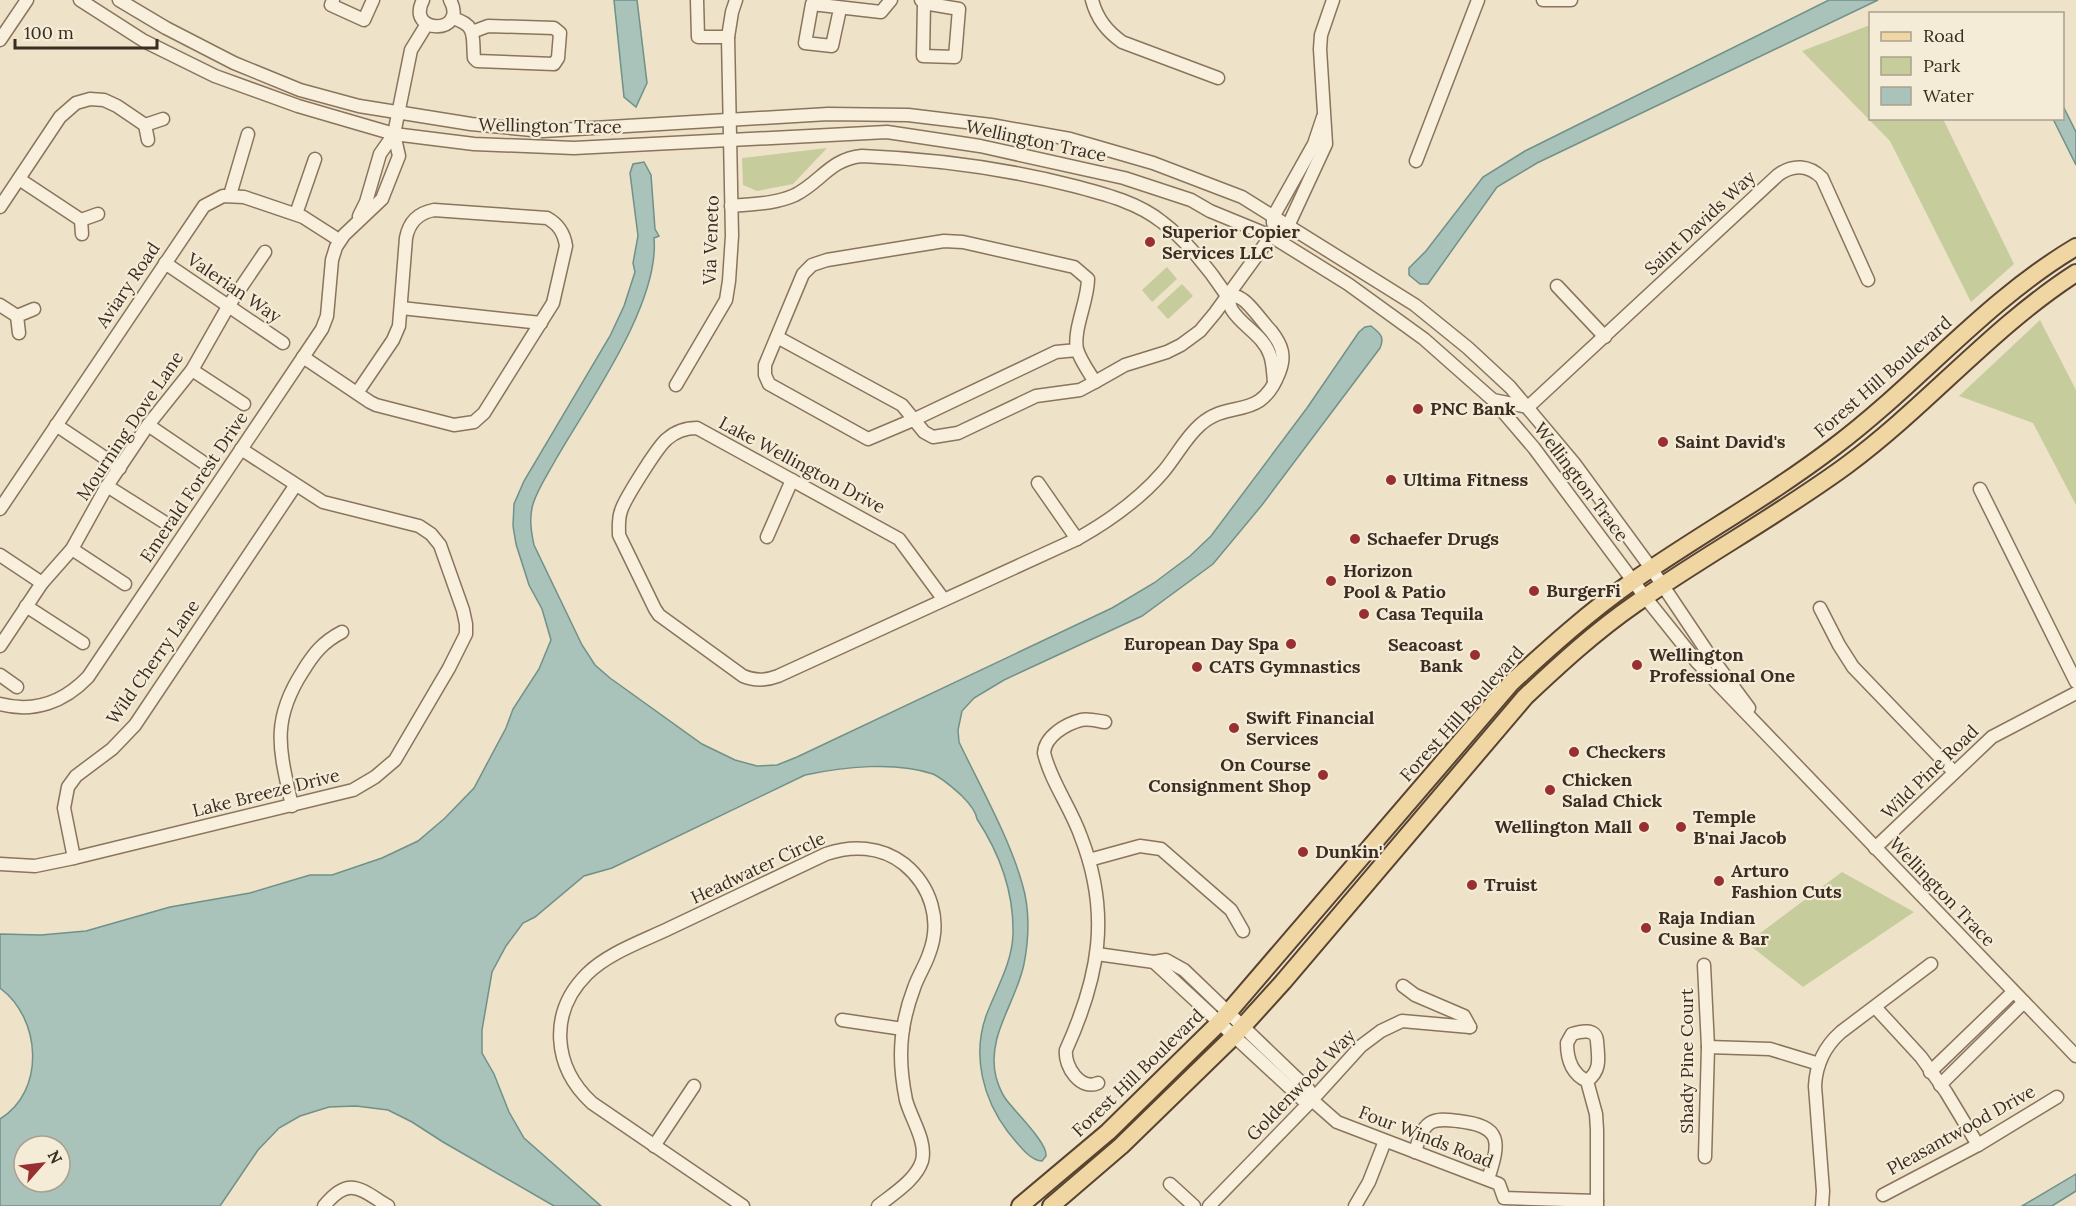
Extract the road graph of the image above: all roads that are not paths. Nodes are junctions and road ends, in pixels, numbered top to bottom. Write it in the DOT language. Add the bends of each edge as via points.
graph roads {
  1 [pos="27,0"];
  2 [pos="80,0"];
  3 [pos="119,0"];
  4 [pos="333,0"];
  5 [pos="373,0"];
  6 [pos="450,0"];
  7 [pos="697,0"];
  8 [pos="736,0"];
  9 [pos="891,0"];
  10 [pos="1092,0"];
  11 [pos="1333,0"];
  12 [pos="1478,0"];
  13 [pos="1543,0"];
  14 [pos="1571,0"];
  15 [pos="419,1"];
  16 [pos="923,2"];
  17 [pos="840,9"];
  18 [pos="452,18"];
  19 [pos="427,24"];
  20 [pos="472,32"];
  21 [pos="728,37"];
  22 [pos="0,40"];
  23 [pos="1218,78"];
  24 [pos="1325,111"];
  25 [pos="400,112"];
  26 [pos="163,119"];
  27 [pos="730,119"];
  28 [pos="145,124"];
  29 [pos="248,134"];
  30 [pos="394,134"];
  31 [pos="148,140"];
  32 [pos="731,141"];
  33 [pos="315,159"];
  34 [pos="1416,161"];
  35 [pos="19,179"];
  36 [pos="230,195"];
  37 [pos="731,206"];
  38 [pos="0,207"];
  39 [pos="98,214"];
  40 [pos="296,214"];
  41 [pos="1273,217"];
  42 [pos="81,220"];
  43 [pos="354,225"];
  44 [pos="1288,226"];
  45 [pos="82,234"];
  46 [pos="1271,236"];
  47 [pos="339,240"];
  48 [pos="2076,248"];
  49 [pos="265,252"];
  50 [pos="165,263"];
  51 [pos="2076,273"];
  52 [pos="1868,280"];
  53 [pos="1557,286"];
  54 [pos="1227,295"];
  55 [pos="0,304"];
  56 [pos="229,305"];
  57 [pos="401,308"];
  58 [pos="34,309"];
  59 [pos="17,316"];
  60 [pos="541,323"];
  61 [pos="19,333"];
  62 [pos="777,337"];
  63 [pos="1605,337"];
  64 [pos="283,343"];
  65 [pos="1077,350"];
  66 [pos="303,357"];
  67 [pos="192,370"];
  68 [pos="1095,382"];
  69 [pos="676,385"];
  70 [pos="357,393"];
  71 [pos="1493,400"];
  72 [pos="244,404"];
  73 [pos="1528,407"];
  74 [pos="914,420"];
  75 [pos="56,425"];
  76 [pos="148,425"];
  77 [pos="241,449"];
  78 [pos="204,463"];
  79 [pos="1849,463"];
  80 [pos="120,468"];
  81 [pos="1806,468"];
  82 [pos="792,480"];
  83 [pos="1038,483"];
  84 [pos="107,486"];
  85 [pos="296,486"];
  86 [pos="1980,489"];
  87 [pos="0,509"];
  88 [pos="164,522"];
  89 [pos="767,537"];
  90 [pos="1077,538"];
  91 [pos="72,549"];
  92 [pos="0,555"];
  93 [pos="1651,568"];
  94 [pos="1633,581"];
  95 [pos="42,584"];
  96 [pos="125,584"];
  97 [pos="1663,585"];
  98 [pos="1645,597"];
  99 [pos="944,600"];
  100 [pos="26,606"];
  101 [pos="1820,608"];
  102 [pos="342,632"];
  103 [pos="83,643"];
  104 [pos="0,646"];
  105 [pos="0,675"];
  106 [pos="2076,682"];
  107 [pos="17,687"];
  108 [pos="2076,693"];
  109 [pos="0,704"];
  110 [pos="1105,722"];
  111 [pos="1782,752"];
  112 [pos="1954,772"];
  113 [pos="292,806"];
  114 [pos="1875,848"];
  115 [pos="74,858"];
  116 [pos="1089,860"];
  117 [pos="0,864"];
  118 [pos="1243,931"];
  119 [pos="1097,954"];
  120 [pos="1931,964"];
  121 [pos="1704,965"];
  122 [pos="1402,986"];
  123 [pos="2013,992"];
  124 [pos="2024,1002"];
  125 [pos="1875,1006"];
  126 [pos="1224,1017"];
  127 [pos="842,1020"];
  128 [pos="903,1029"];
  129 [pos="1239,1030"];
  130 [pos="1708,1047"];
  131 [pos="2076,1056"];
  132 [pos="1819,1064"];
  133 [pos="1930,1072"];
  134 [pos="1098,1083"];
  135 [pos="1588,1085"];
  136 [pos="1940,1085"];
  137 [pos="694,1086"];
  138 [pos="2057,1097"];
  139 [pos="1312,1100"];
  140 [pos="1385,1141"];
  141 [pos="1978,1145"];
  142 [pos="654,1146"];
  143 [pos="1415,1152"];
  144 [pos="1705,1157"];
  145 [pos="1488,1179"];
  146 [pos="1170,1184"];
  147 [pos="1883,1195"];
  148 [pos="1503,1202"];
  149 [pos="1597,1204"];
  150 [pos="324,1206"];
  151 [pos="388,1206"];
  152 [pos="743,1206"];
  153 [pos="878,1206"];
  154 [pos="1020,1206"];
  155 [pos="1051,1206"];
  156 [pos="1194,1206"];
  157 [pos="1209,1206"];
  158 [pos="1355,1206"];
  159 [pos="1822,1206"];
  1 -- 22 [label="street"];
  2 -- 30 [label="street, Wellington Trace" via="144,41 215,76"];
  3 -- 25 [label="street, Wellington Trace" via="234,63 300,90"];
  4 -- 5 [label="street" via="330,5 364,20"];
  6 -- 18 [label="street" via="454,8"];
  7 -- 21 [label="street" via="698,37"];
  8 -- 21 [label="street, Via Veneto"];
  9 -- 17 [label="street" via="881,12"];
  10 -- 23 [label="street" via="1101,22 1122,42"];
  11 -- 24 [label="street" via="1320,49"];
  12 -- 34 [label="street"];
  13 -- 14 [label="street"];
  15 -- 19 [label="street" via="420,15"];
  16 -- 16 [label="street" via="959,9 955,57 923,56"];
  18 -- 19 [label="street" via="444,26"];
  18 -- 20 [label="street" via="464,21"];
  19 -- 25 [label="street" via="411,50"];
  20 -- 20 [label="street" via="477,61 554,64 558,58 560,33 555,28 488,26"];
  21 -- 27 [label="street, Via Veneto"];
  24 -- 41 [label="street" via="1314,144"];
  24 -- 44 [label="street" via="1326,144"];
  25 -- 27 [label="street, Wellington Trace" via="543,131"];
  25 -- 30 [label="street"];
  26 -- 28 [label="street"];
  27 -- 32 [label="street, Via Veneto"];
  27 -- 41 [label="street, Wellington Trace" via="908,115 1070,139 1153,163 1242,197"];
  28 -- 31 [label="street"];
  28 -- 35 [label="street" via="104,100 76,103 60,117"];
  29 -- 36 [label="street"];
  30 -- 32 [label="street, Wellington Trace" via="474,144 574,148"];
  30 -- 43 [label="street" via="380,154 366,202"];
  30 -- 43 [label="street" via="399,156 382,200"];
  32 -- 37 [label="street, Via Veneto"];
  32 -- 46 [label="street, Wellington Trace" via="886,132 980,146 1124,178 1191,200"];
  33 -- 40 [label="street"];
  35 -- 38 [label="street"];
  35 -- 42 [label="street"];
  36 -- 40 [label="street"];
  36 -- 50 [label="street, Aviary Road" via="204,206"];
  37 -- 54 [label="street" via="784,199 808,187 836,163 855,157 905,158 999,170 1097,192 1151,214 1183,240"];
  37 -- 69 [label="street, Via Veneto" via="726,300"];
  39 -- 42 [label="street"];
  40 -- 47 [label="street"];
  41 -- 44 [label="street, Wellington Trace"];
  41 -- 46 [label="street"];
  42 -- 45 [label="street"];
  43 -- 47 [label="street"];
  44 -- 46 [label="street"];
  44 -- 73 [label="street, Wellington Trace" via="1415,305 1468,348"];
  46 -- 54 [label="street"];
  46 -- 71 [label="street, Wellington Trace" via="1348,284 1424,339"];
  47 -- 66 [label="street, Emerald Forest Drive" via="333,254 327,316"];
  48 -- 81 [label="main road, Forest Hill Boulevard" via="2009,293 1870,418"];
  49 -- 56 [label="street, Mourning Dove Lane"];
  50 -- 56 [label="street, Valerian Way"];
  50 -- 75 [label="street, Aviary Road"];
  51 -- 79 [label="main road, Forest Hill Boulevard" via="2003,326 1912,411"];
  52 -- 63 [label="street, Saint Davids Way" via="1822,178 1811,169 1789,168"];
  53 -- 63 [label="street"];
  54 -- 68 [label="street" via="1188,341 1125,365"];
  54 -- 90 [label="street, Lake Wellington Drive" via="1242,298 1283,350 1275,385 1254,404 1206,420 1144,492 1116,515"];
  55 -- 59 [label="street"];
  56 -- 64 [label="street, Valerian Way"];
  56 -- 67 [label="street, Mourning Dove Lane"];
  57 -- 60 [label="street"];
  57 -- 60 [label="street" via="408,231 420,214 434,210 547,218 558,226 566,246 553,303"];
  57 -- 70 [label="street" via="396,333"];
  58 -- 59 [label="street"];
  59 -- 61 [label="street"];
  60 -- 70 [label="street" via="484,414 474,422 454,425 376,405"];
  62 -- 65 [label="street" via="803,274 812,265 944,241 1074,267 1088,279"];
  62 -- 74 [label="street" via="902,405"];
  62 -- 74 [label="street" via="765,365 769,384 868,439"];
  63 -- 73 [label="street, Saint Davids Way"];
  65 -- 68 [label="street"];
  65 -- 74 [label="street" via="1056,352"];
  66 -- 70 [label="street"];
  66 -- 77 [label="street, Emerald Forest Drive"];
  67 -- 72 [label="street"];
  67 -- 76 [label="street, Mourning Dove Lane"];
  68 -- 74 [label="street" via="1080,390 1036,396 946,436 933,437"];
  71 -- 73 [label="street"];
  71 -- 94 [label="street, Wellington Trace" via="1534,448"];
  73 -- 93 [label="street, Wellington Trace"];
  75 -- 80 [label="street"];
  75 -- 87 [label="street, Aviary Road"];
  76 -- 78 [label="street"];
  76 -- 80 [label="street, Mourning Dove Lane"];
  77 -- 85 [label="street, Lake Breeze Drive"];
  77 -- 109 [label="street, Emerald Forest Drive" via="88,677 68,695 44,706"];
  79 -- 81 [label="main road"];
  79 -- 97 [label="main road, Forest Hill Boulevard"];
  80 -- 84 [label="street, Mourning Dove Lane"];
  81 -- 93 [label="main road, Forest Hill Boulevard"];
  82 -- 89 [label="street"];
  82 -- 99 [label="street, Lake Wellington Drive" via="899,539"];
  82 -- 99 [label="street, Lake Wellington Drive" via="698,428 678,432 660,445 621,509 618,523 620,535 659,615 736,673 764,680"];
  83 -- 90 [label="street"];
  84 -- 88 [label="street"];
  84 -- 91 [label="street, Mourning Dove Lane"];
  85 -- 113 [label="street, Lake Breeze Drive" via="322,502 419,526 431,534 443,551 463,610 466,634 450,668 389,766 345,793"];
  85 -- 115 [label="street, Wild Cherry Lane" via="135,724 68,787 63,808"];
  86 -- 106 [label="street"];
  90 -- 99 [label="street, Lake Wellington Drive"];
  91 -- 95 [label="street, Mourning Dove Lane"];
  91 -- 96 [label="street"];
  92 -- 95 [label="street"];
  93 -- 94 [label="main road, Forest Hill Boulevard"];
  93 -- 97 [label="street, Wellington Trace"];
  94 -- 98 [label="street, Wellington Trace"];
  94 -- 126 [label="main road, Forest Hill Boulevard" via="1511,683"];
  95 -- 100 [label="street, Mourning Dove Lane"];
  97 -- 98 [label="main road, Forest Hill Boulevard"];
  97 -- 111 [label="street, Wellington Trace"];
  98 -- 111 [label="street, Wellington Trace" via="1697,662"];
  98 -- 129 [label="main road, Forest Hill Boulevard" via="1596,634 1525,698"];
  100 -- 103 [label="street"];
  100 -- 104 [label="street, Mourning Dove Lane"];
  101 -- 112 [label="street" via="1853,667"];
  102 -- 113 [label="street" via="315,652 294,684 283,713 281,756"];
  105 -- 107 [label="street"];
  108 -- 112 [label="street, Wild Pine Road" via="1992,736"];
  110 -- 116 [label="street" via="1082,720 1051,735 1044,746 1045,760"];
  111 -- 114 [label="street, Wellington Trace"];
  112 -- 114 [label="street, Wild Pine Road"];
  113 -- 115 [label="street, Lake Breeze Drive"];
  114 -- 123 [label="street, Wellington Trace"];
  115 -- 117 [label="street, Lake Breeze Drive" via="35,866"];
  116 -- 118 [label="street" via="1140,846 1161,849 1232,910"];
  116 -- 119 [label="street" via="1098,910"];
  119 -- 126 [label="street, Four Winds Road" via="1154,962 1166,960 1184,970"];
  119 -- 134 [label="street" via="1089,994 1065,1057 1070,1070 1085,1085"];
  120 -- 125 [label="street"];
  121 -- 130 [label="street, Shady Pine Court"];
  122 -- 139 [label="street, Goldenwood Way" via="1464,1016 1470,1026 1402,1021 1361,1046"];
  123 -- 124 [label="street, Wellington Trace"];
  123 -- 133 [label="street"];
  124 -- 131 [label="street, Wellington Trace"];
  124 -- 136 [label="street"];
  125 -- 132 [label="street" via="1836,1037"];
  125 -- 133 [label="street"];
  126 -- 129 [label="street, Four Winds Road"];
  126 -- 154 [label="main road, Forest Hill Boulevard" via="1107,1132"];
  127 -- 128 [label="street"];
  128 -- 142 [label="street, Headwater Circle" via="915,985 933,943 929,897 910,870 890,856 858,848 826,854 621,951 586,975 570,997 560,1038 562,1058 573,1083 592,1103"];
  128 -- 153 [label="street, Headwater Circle" via="902,1077 923,1156 915,1174"];
  129 -- 139 [label="street, Four Winds Road" via="1309,1090"];
  129 -- 155 [label="main road, Forest Hill Boulevard" via="1121,1146"];
  130 -- 132 [label="street" via="1770,1048"];
  130 -- 144 [label="street, Shady Pine Court"];
  132 -- 159 [label="street" via="1815,1086"];
  133 -- 136 [label="street"];
  135 -- 149 [label="street" via="1596,1114"];
  136 -- 141 [label="street"];
  137 -- 142 [label="street"];
  138 -- 141 [label="street, Pleasantwood Drive"];
  139 -- 140 [label="street, Four Winds Road" via="1337,1122"];
  139 -- 157 [label="street, Goldenwood Way"];
  140 -- 143 [label="street, Four Winds Road"];
  140 -- 158 [label="street"];
  141 -- 147 [label="street, Pleasantwood Drive"];
  142 -- 152 [label="street, Headwater Circle"];
  143 -- 145 [label="street, Four Winds Road"];
  143 -- 145 [label="street" via="1431,1123 1444,1120 1482,1125 1492,1134 1496,1147"];
  145 -- 148 [label="street, Four Winds Road" via="1499,1184"];
  146 -- 156 [label="street"];
  148 -- 149 [label="street, Four Winds Road"];
  150 -- 151 [label="street" via="335,1193 348,1187"];
}
